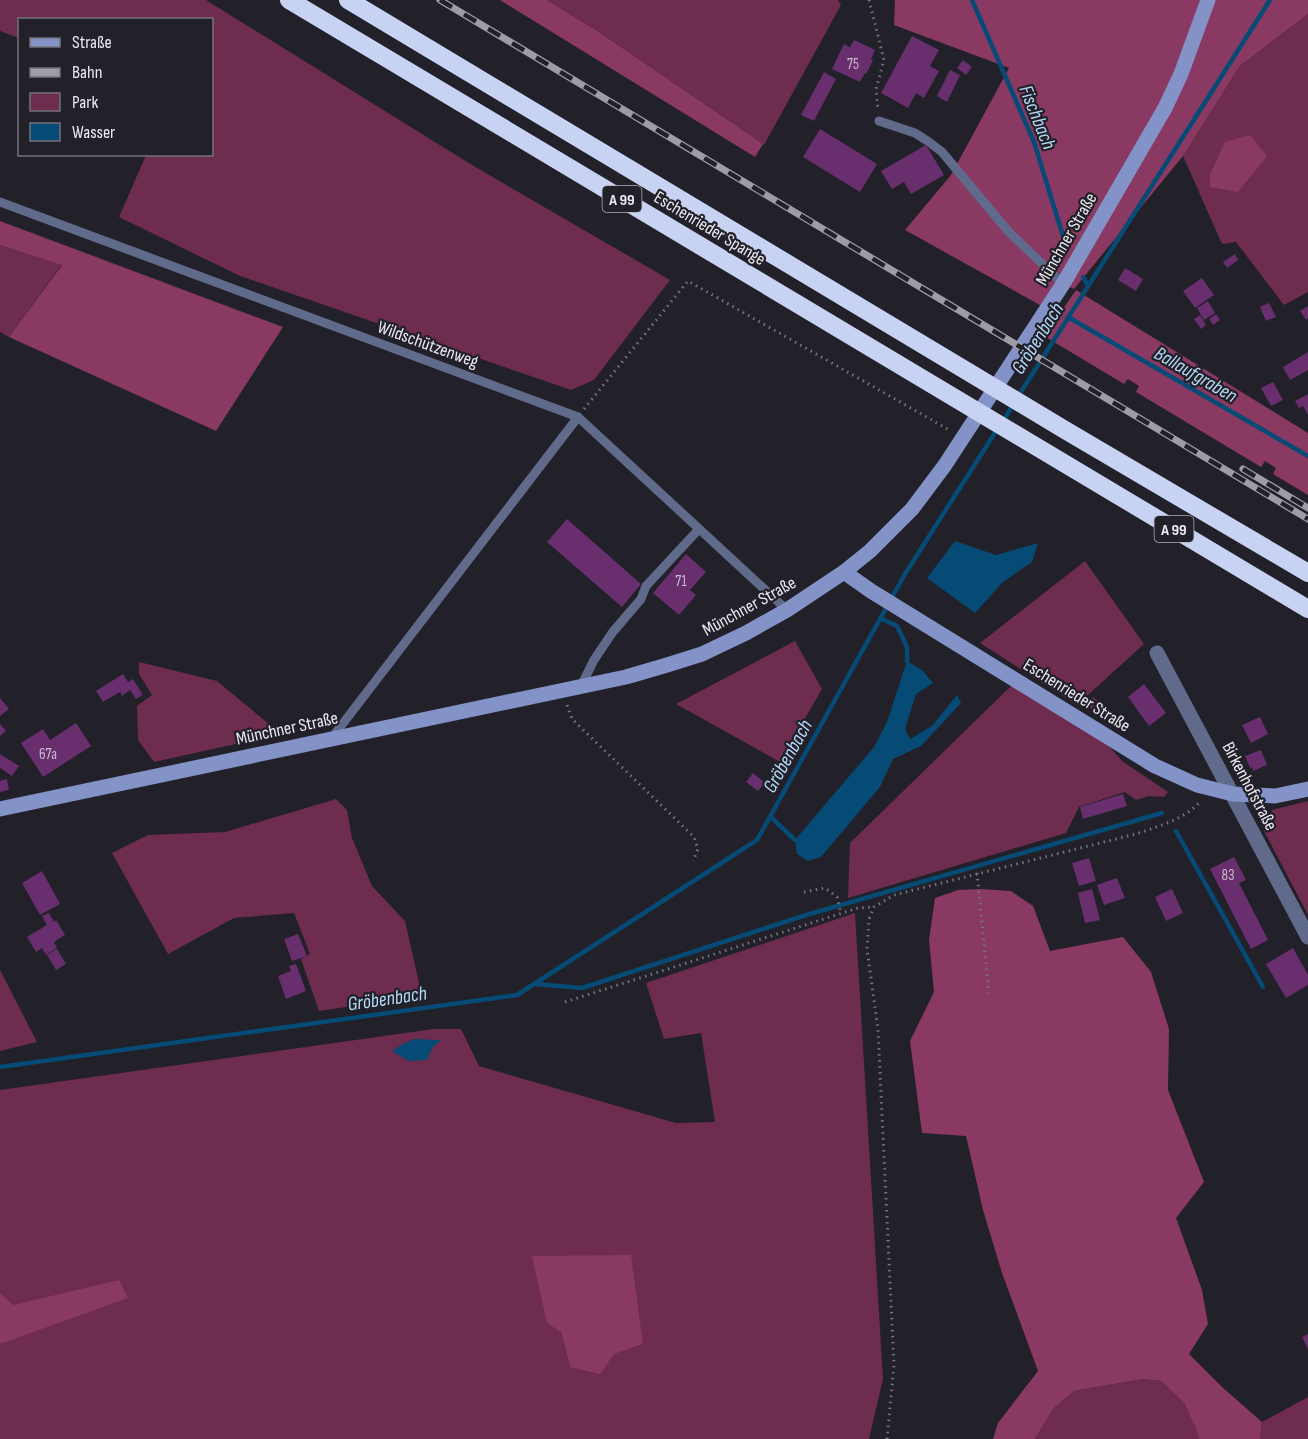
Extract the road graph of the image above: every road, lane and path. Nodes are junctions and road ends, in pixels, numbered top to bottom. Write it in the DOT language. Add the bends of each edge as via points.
graph roads {
  1 [pos="290,0"];
  2 [pos="348,0"];
  3 [pos="869,0"];
  4 [pos="1208,0"];
  5 [pos="879,121"];
  6 [pos="0,202"];
  7 [pos="1063,284"];
  8 [pos="578,417"];
  9 [pos="963,438"];
  10 [pos="699,529"];
  11 [pos="844,572"];
  12 [pos="1308,573"];
  13 [pos="1308,609"];
  14 [pos="787,610"];
  15 [pos="1157,653"];
  16 [pos="581,686"];
  17 [pos="563,689"];
  18 [pos="331,739"];
  19 [pos="1211,789"];
  20 [pos="1308,789"];
  21 [pos="1233,794"];
  22 [pos="0,808"];
  23 [pos="693,861"];
  24 [pos="977,873"];
  25 [pos="804,892"];
  26 [pos="874,907"];
  27 [pos="840,912"];
  28 [pos="1308,937"];
  29 [pos="989,993"];
  30 [pos="565,1002"];
  31 [pos="887,1439"];
  1 -- 13 [label="highway, Eschenrieder Spange / A 99"];
  2 -- 12 [label="highway, Eschenrieder Spange / A 99"];
  3 -- 5 [label="path" via="884,60 876,88"];
  4 -- 7 [label="street, Münchner Straße" via="1165,108"];
  5 -- 7 [label="lane" via="915,133 942,152 1008,231"];
  6 -- 8 [label="lane, Wildschützenweg"];
  7 -- 9 [label="street, Münchner Straße"];
  8 -- 9 [label="path" via="688,281"];
  8 -- 10 [label="lane, Wildschützenweg"];
  8 -- 18 [label="lane"];
  9 -- 11 [label="street, Münchner Straße" via="912,509"];
  10 -- 14 [label="lane, Wildschützenweg"];
  10 -- 16 [label="lane" via="646,586 641,599 594,660"];
  11 -- 14 [label="street, Münchner Straße"];
  11 -- 19 [label="street, Eschenrieder Straße" via="1155,766"];
  14 -- 16 [label="street, Münchner Straße" via="702,654"];
  15 -- 21 [label="street, Birkenhofstraße"];
  16 -- 17 [label="street, Münchner Straße"];
  17 -- 18 [label="street, Münchner Straße"];
  17 -- 23 [label="path" via="572,718 694,837 698,849"];
  18 -- 22 [label="street, Münchner Straße"];
  19 -- 21 [label="street, Eschenrieder Straße"];
  19 -- 24 [label="path" via="1193,809 1136,834"];
  20 -- 21 [label="street, Eschenrieder Straße" via="1275,796"];
  21 -- 28 [label="street, Birkenhofstraße"];
  24 -- 26 [label="path" via="894,895"];
  24 -- 29 [label="path"];
  25 -- 27 [label="path" via="825,888 837,897"];
  26 -- 27 [label="path"];
  26 -- 31 [label="path" via="867,949 878,1030 894,1365"];
  27 -- 30 [label="path"];
}
